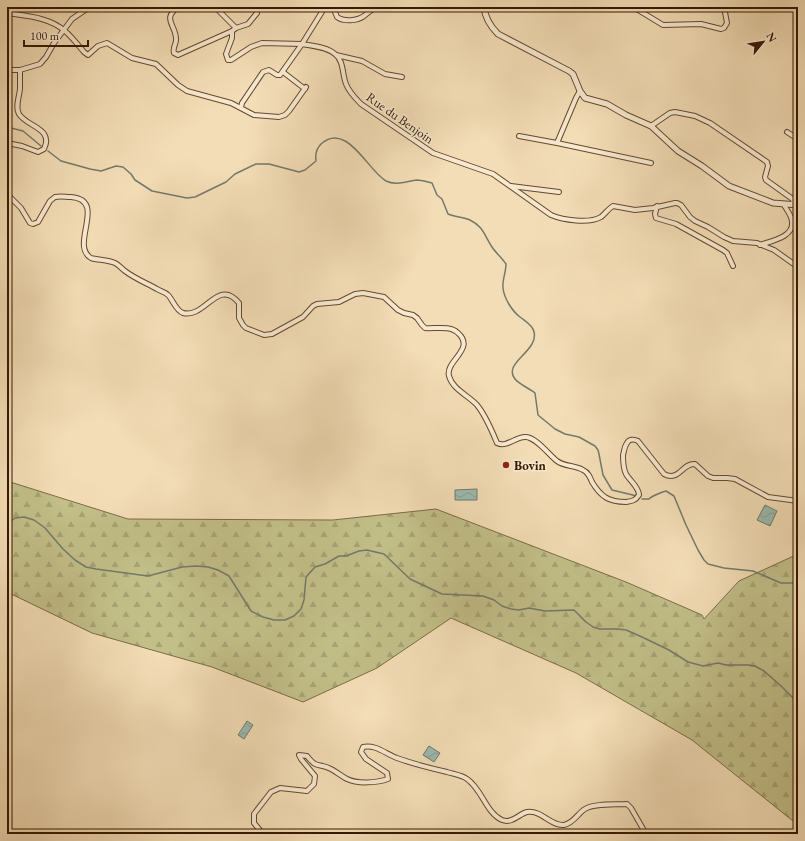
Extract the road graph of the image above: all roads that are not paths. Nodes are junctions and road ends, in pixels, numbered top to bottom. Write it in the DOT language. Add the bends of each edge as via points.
graph roads {
  1 [pos="96,7"];
  2 [pos="178,7"];
  3 [pos="215,7"];
  4 [pos="325,7"];
  5 [pos="333,7"];
  6 [pos="377,7"];
  7 [pos="437,7"];
  8 [pos="450,7"];
  9 [pos="484,7"];
  10 [pos="593,7"];
  11 [pos="621,7"];
  12 [pos="626,7"];
  13 [pos="724,7"];
  14 [pos="792,7"];
  15 [pos="798,12"];
  16 [pos="7,13"];
  17 [pos="258,13"];
  18 [pos="64,30"];
  19 [pos="234,30"];
  20 [pos="302,44"];
  21 [pos="336,54"];
  22 [pos="7,70"];
  23 [pos="20,70"];
  24 [pos="283,72"];
  25 [pos="402,77"];
  26 [pos="580,92"];
  27 [pos="241,107"];
  28 [pos="651,126"];
  29 [pos="787,132"];
  30 [pos="519,136"];
  31 [pos="798,139"];
  32 [pos="7,142"];
  33 [pos="558,143"];
  34 [pos="651,163"];
  35 [pos="511,186"];
  36 [pos="559,192"];
  37 [pos="7,194"];
  38 [pos="798,195"];
  39 [pos="795,204"];
  40 [pos="784,205"];
  41 [pos="657,206"];
  42 [pos="760,245"];
  43 [pos="733,266"];
  44 [pos="798,267"];
  45 [pos="798,489"];
  46 [pos="797,501"];
  47 [pos="263,834"];
  48 [pos="646,834"];
  1 -- 18 [label="street" via="78,14"];
  2 -- 19 [label="street" via="170,17 176,36 173,52 178,55"];
  3 -- 19 [label="street"];
  4 -- 20 [label="street"];
  5 -- 6 [label="street" via="337,17 344,20 362,18"];
  7 -- 8 [label="street"];
  9 -- 26 [label="street" via="486,18 498,34 569,71 575,78"];
  10 -- 11 [label="street"];
  12 -- 13 [label="street" via="635,8 662,25 701,24 721,29 727,23"];
  14 -- 15 [label="street"];
  16 -- 18 [label="street" via="45,20"];
  17 -- 19 [label="street" via="248,24"];
  18 -- 23 [label="street" via="40,64"];
  18 -- 27 [label="street" via="88,55 98,46 107,43 132,58 156,64 187,91"];
  19 -- 20 [label="street" via="226,54 229,60 262,43"];
  20 -- 21 [label="street"];
  20 -- 24 [label="street"];
  21 -- 25 [label="street" via="362,61 385,74"];
  21 -- 35 [label="street, Rue du Benjoin" via="348,89 361,104 434,153 493,174"];
  22 -- 23 [label="street"];
  23 -- 32 [label="street" via="17,109 22,117 43,133 46,143 44,149 38,152"];
  24 -- 27 [label="street" via="277,75 269,70 263,72"];
  24 -- 27 [label="street" via="305,88 285,115 254,115"];
  26 -- 28 [label="street" via="585,98 607,104"];
  26 -- 33 [label="street"];
  28 -- 39 [label="street" via="675,112 695,116 710,123 767,162 766,180"];
  28 -- 40 [label="street" via="678,151 729,186"];
  29 -- 31 [label="street"];
  30 -- 33 [label="street"];
  33 -- 34 [label="street"];
  35 -- 36 [label="street, Rue du Benjoin"];
  35 -- 41 [label="street, Rue du Benjoin" via="551,215 583,221 599,218 613,206 635,210"];
  37 -- 46 [label="street" via="33,224 38,222 55,196 75,197 80,200 88,214 83,246 88,256 120,266 137,279 167,294 184,313 201,309 219,295 226,294 239,303 239,318 243,325 264,335 272,334 303,318 317,304 332,304 363,292 384,297 404,313 417,318 425,328 454,330 461,337 463,347 450,367 450,378 456,388 476,405 497,443 503,445 528,438 546,449 558,462 584,470 597,490 609,500 631,502 639,495 626,474 623,462 627,443 634,439 667,476 675,476 689,465 695,464 713,478 735,479 768,497"];
  38 -- 39 [label="street"];
  39 -- 40 [label="street"];
  40 -- 42 [label="street" via="792,222 791,230"];
  41 -- 42 [label="street, Rue du Benjoin" via="677,203 695,221 727,239"];
  41 -- 43 [label="street" via="656,218 676,224 723,250"];
  42 -- 44 [label="street, Rue du Benjoin" via="774,250"];
  45 -- 46 [label="street"];
  47 -- 48 [label="street" via="254,823 254,814 271,792 280,788 307,791 314,784 315,776 299,755 307,756 314,765 330,768 348,780 369,783 388,779 387,773 366,759 361,752 363,747 370,745 396,758 466,778 476,786 489,808 501,820 508,821 531,812 563,825 577,818 584,809 591,806 627,804"];
}
